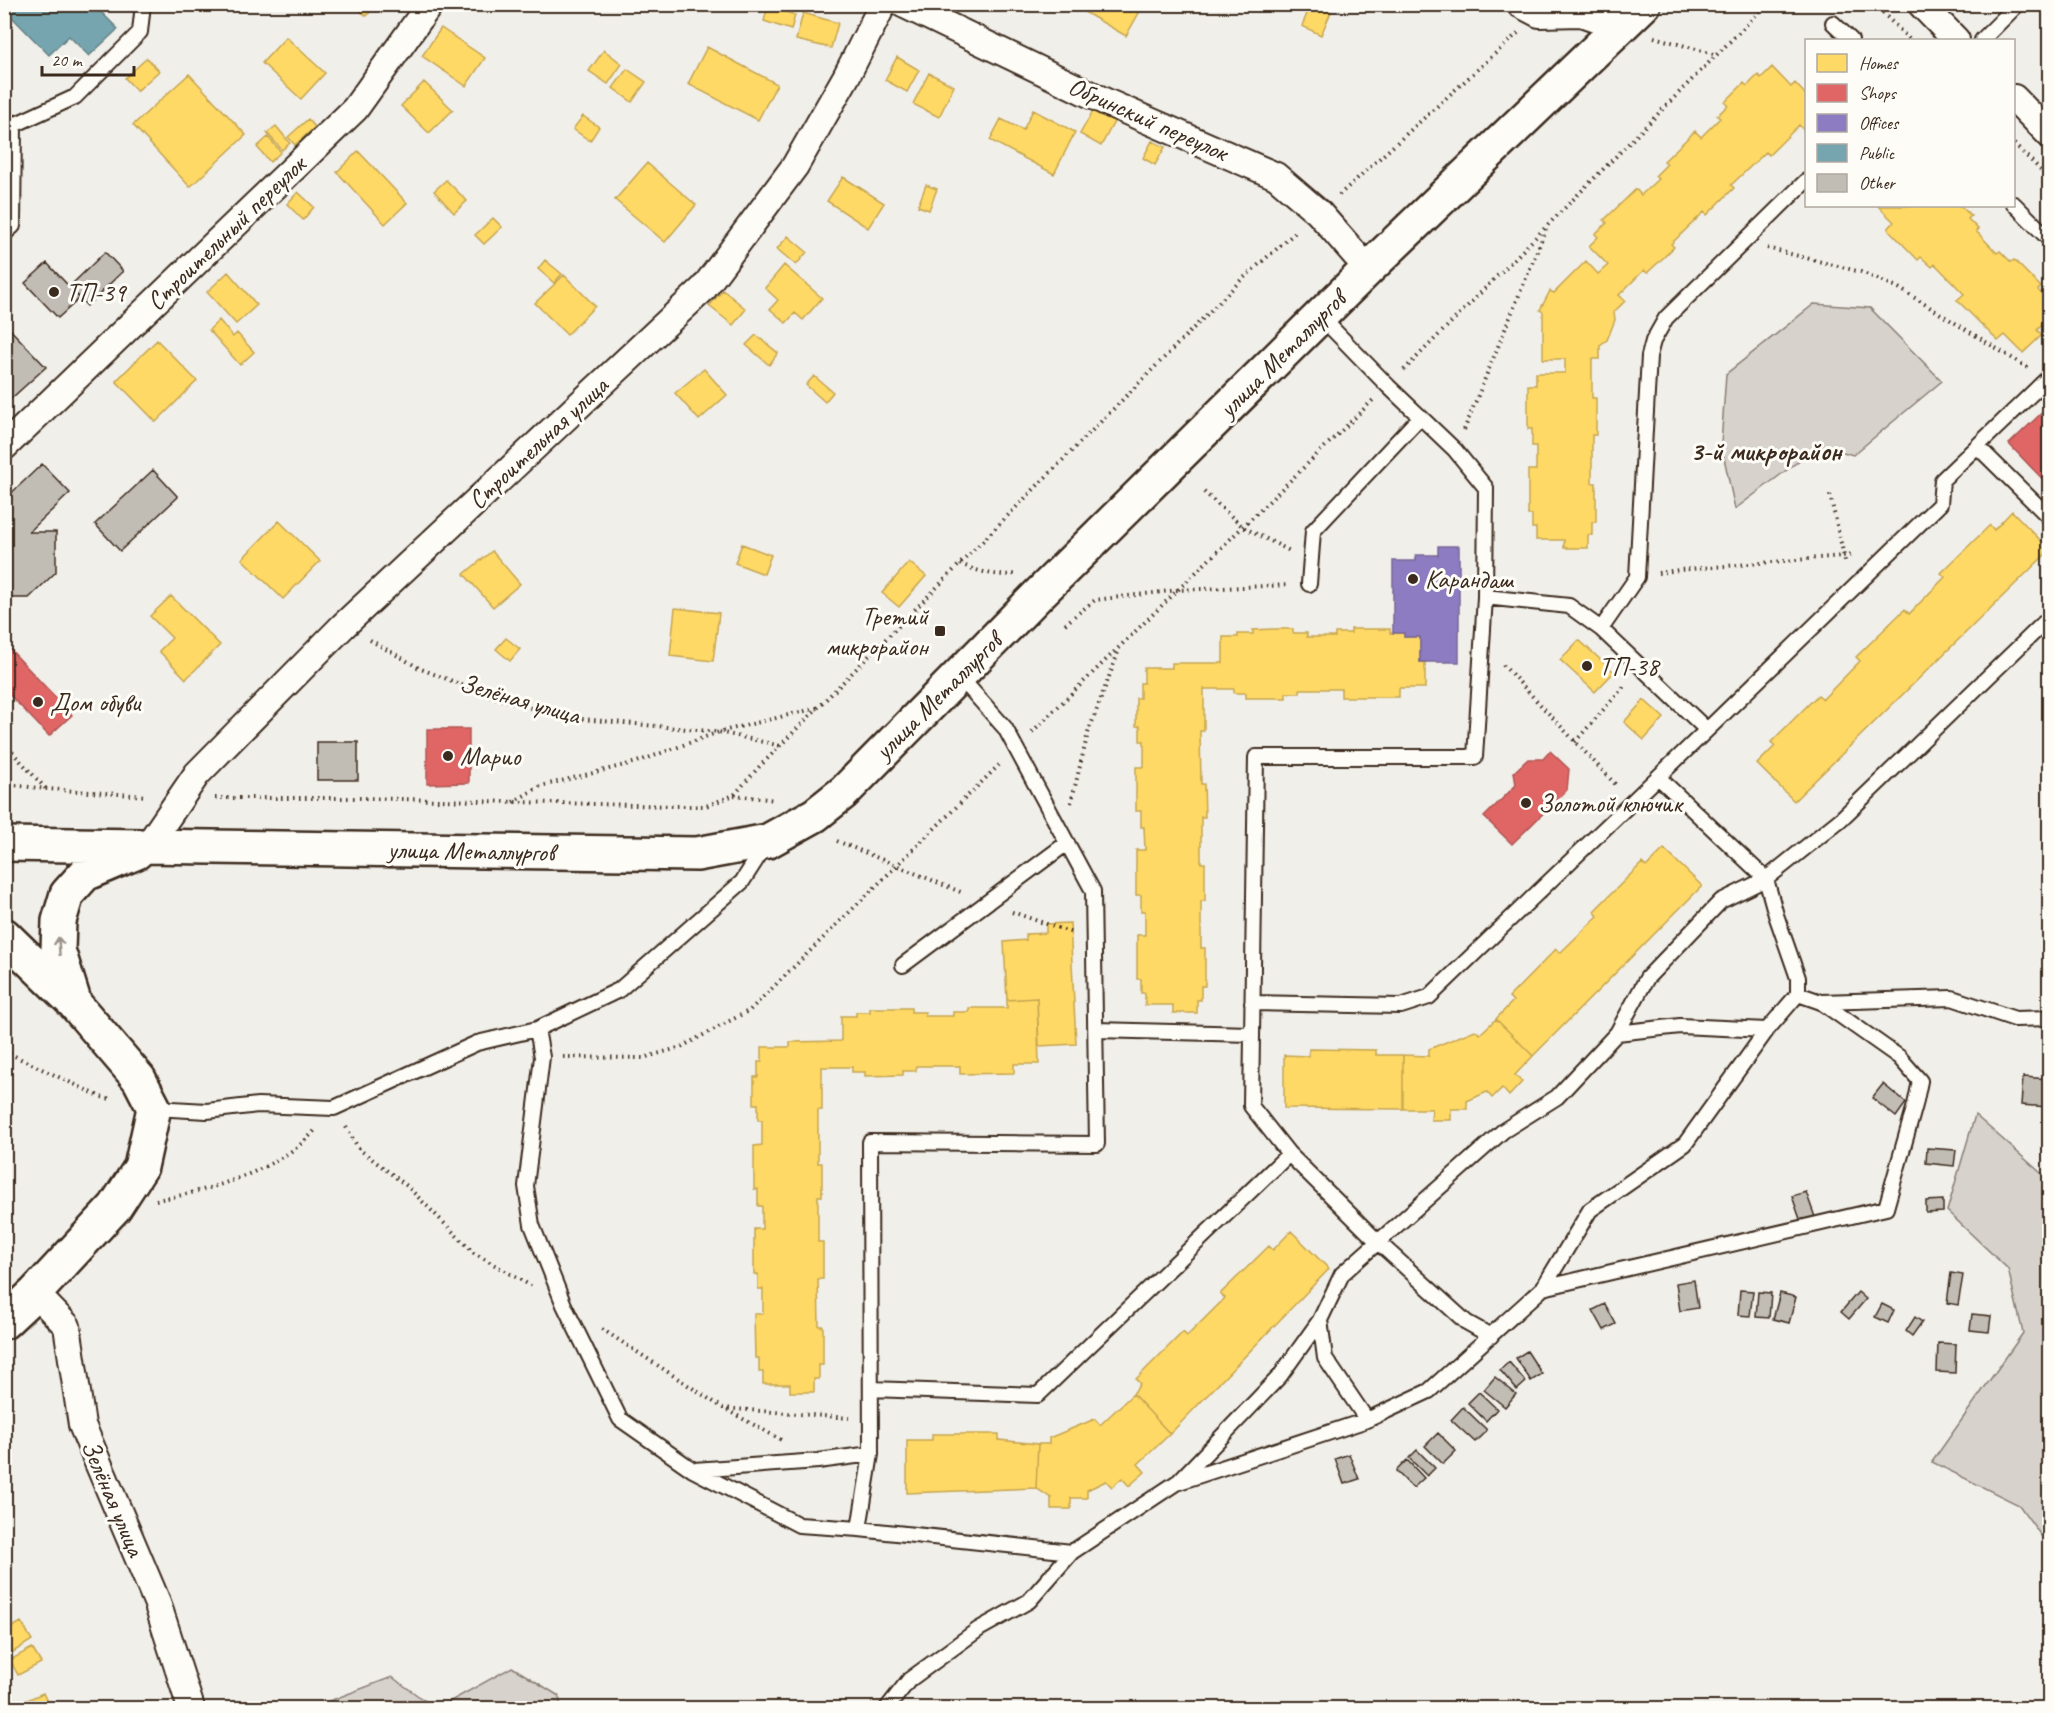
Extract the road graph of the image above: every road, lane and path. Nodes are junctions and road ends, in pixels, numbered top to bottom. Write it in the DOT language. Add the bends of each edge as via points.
graph roads {
  1 [pos="143,4"];
  2 [pos="430,4"];
  3 [pos="883,4"];
  4 [pos="903,4"];
  5 [pos="1644,4"];
  6 [pos="1767,4"];
  7 [pos="1874,4"];
  8 [pos="1921,4"];
  9 [pos="2018,4"];
  10 [pos="1530,9"];
  11 [pos="1833,22"];
  12 [pos="1621,27"];
  13 [pos="1850,39"];
  14 [pos="1909,39"];
  15 [pos="1955,39"];
  16 [pos="1983,39"];
  17 [pos="1716,56"];
  18 [pos="2015,100"];
  19 [pos="9,120"];
  20 [pos="2049,135"];
  21 [pos="2015,146"];
  22 [pos="2049,179"];
  23 [pos="1805,182"];
  24 [pos="2015,206"];
  25 [pos="1319,213"];
  26 [pos="1547,226"];
  27 [pos="4,234"];
  28 [pos="2049,240"];
  29 [pos="1744,242"];
  30 [pos="1368,269"];
  31 [pos="1320,316"];
  32 [pos="2048,378"];
  33 [pos="1388,386"];
  34 [pos="1420,417"];
  35 [pos="4,447"];
  36 [pos="1978,447"];
  37 [pos="1455,450"];
  38 [pos="1204,492"];
  39 [pos="1830,495"];
  40 [pos="2049,518"];
  41 [pos="1243,527"];
  42 [pos="1891,552"];
  43 [pos="1844,556"];
  44 [pos="1311,561"];
  45 [pos="960,564"];
  46 [pos="1016,573"];
  47 [pos="1637,577"];
  48 [pos="1309,584"];
  49 [pos="1178,590"];
  50 [pos="1851,591"];
  51 [pos="1485,597"];
  52 [pos="2049,617"];
  53 [pos="1065,624"];
  54 [pos="343,626"];
  55 [pos="1601,628"];
  56 [pos="1482,642"];
  57 [pos="1120,646"];
  58 [pos="1641,667"];
  59 [pos="958,675"];
  60 [pos="818,708"];
  61 [pos="1707,730"];
  62 [pos="719,732"];
  63 [pos="1575,742"];
  64 [pos="4,743"];
  65 [pos="781,746"];
  66 [pos="1016,748"];
  67 [pos="1658,777"];
  68 [pos="4,784"];
  69 [pos="47,789"];
  70 [pos="734,795"];
  71 [pos="180,798"];
  72 [pos="781,801"];
  73 [pos="513,802"];
  74 [pos="1632,802"];
  75 [pos="768,841"];
  76 [pos="1067,843"];
  77 [pos="4,844"];
  78 [pos="147,847"];
  79 [pos="1766,879"];
  80 [pos="4,935"];
  81 [pos="903,964"];
  82 [pos="1798,994"];
  83 [pos="74,1002"];
  84 [pos="1821,1002"];
  85 [pos="1252,1003"];
  86 [pos="2049,1018"];
  87 [pos="537,1029"];
  88 [pos="1096,1030"];
  89 [pos="1767,1030"];
  90 [pos="1251,1034"];
  91 [pos="1617,1034"];
  92 [pos="4,1051"];
  93 [pos="542,1057"];
  94 [pos="154,1108"];
  95 [pos="334,1108"];
  96 [pos="1289,1154"];
  97 [pos="114,1207"];
  98 [pos="1379,1243"];
  99 [pos="1543,1288"];
  100 [pos="35,1293"];
  101 [pos="1320,1320"];
  102 [pos="4,1322"];
  103 [pos="1491,1336"];
  104 [pos="871,1389"];
  105 [pos="723,1408"];
  106 [pos="1367,1420"];
  107 [pos="871,1454"];
  108 [pos="818,1461"];
  109 [pos="693,1470"];
  110 [pos="1176,1483"];
  111 [pos="859,1529"];
  112 [pos="1072,1552"];
  113 [pos="190,1708"];
  114 [pos="887,1708"];
  1 -- 19 [label="lane" via="140,32 75,98"];
  2 -- 35 [label="street, Строительный переулок" via="355,109"];
  3 -- 54 [label="street, Строительная улица" via="795,166 704,288"];
  4 -- 25 [label="street, Обринский переулок" via="1106,102 1276,176"];
  5 -- 12 [label="street, улица Металлургов"];
  6 -- 17 [label="path"];
  7 -- 14 [label="path"];
  8 -- 15 [label="street"];
  9 -- 16 [label="lane"];
  10 -- 12 [label="street" via="1581,13"];
  10 -- 25 [label="path"];
  11 -- 13 [label="lane"];
  12 -- 17 [label="path"];
  12 -- 30 [label="street, улица Металлургов"];
  17 -- 26 [label="path"];
  18 -- 20 [label="street"];
  19 -- 27 [label="lane" via="12,226"];
  21 -- 22 [label="path"];
  23 -- 29 [label="lane"];
  24 -- 28 [label="lane"];
  25 -- 30 [label="street, Обринский переулок"];
  25 -- 45 [label="path" via="1240,281"];
  26 -- 33 [label="path"];
  26 -- 37 [label="path"];
  29 -- 32 [label="path" via="1861,272 1897,287"];
  29 -- 47 [label="lane" via="1666,318 1653,341"];
  30 -- 31 [label="street, улица Металлургов"];
  31 -- 33 [label="lane"];
  31 -- 59 [label="street, улица Металлургов"];
  32 -- 36 [label="lane"];
  33 -- 34 [label="lane"];
  33 -- 41 [label="path"];
  34 -- 37 [label="lane"];
  34 -- 44 [label="lane" via="1313,531"];
  36 -- 40 [label="lane"];
  36 -- 42 [label="lane" via="1942,480 1940,504"];
  37 -- 51 [label="lane" via="1486,488"];
  38 -- 41 [label="path"];
  39 -- 43 [label="path"];
  41 -- 44 [label="path"];
  41 -- 49 [label="path"];
  42 -- 43 [label="path"];
  42 -- 50 [label="lane"];
  43 -- 47 [label="path"];
  43 -- 50 [label="path"];
  44 -- 48 [label="lane"];
  45 -- 46 [label="path" via="1005,575"];
  45 -- 60 [label="path"];
  47 -- 55 [label="lane"];
  48 -- 49 [label="path"];
  49 -- 53 [label="path" via="1095,600"];
  49 -- 57 [label="path"];
  50 -- 61 [label="lane"];
  51 -- 55 [label="lane" via="1569,606"];
  51 -- 56 [label="lane"];
  52 -- 79 [label="lane" via="1841,819"];
  54 -- 62 [label="path, Зелёная улица" via="421,669 494,698 561,717"];
  54 -- 71 [label="street, Строительная улица" via="197,774"];
  55 -- 58 [label="lane"];
  56 -- 63 [label="path"];
  56 -- 85 [label="lane" via="1475,757 1256,757"];
  57 -- 66 [label="path"];
  57 -- 76 [label="path" via="1088,733 1072,792"];
  58 -- 61 [label="lane"];
  58 -- 63 [label="path"];
  59 -- 66 [label="lane" via="1005,728"];
  59 -- 75 [label="street, улица Металлургов" via="844,792 814,815"];
  60 -- 62 [label="path"];
  60 -- 65 [label="path"];
  61 -- 67 [label="lane"];
  62 -- 65 [label="path, Зелёная улица"];
  62 -- 73 [label="path" via="637,762 541,786"];
  63 -- 74 [label="path"];
  64 -- 69 [label="path"];
  65 -- 70 [label="path"];
  66 -- 76 [label="lane"];
  66 -- 93 [label="path" via="750,1010 681,1047 642,1058"];
  67 -- 74 [label="lane"];
  67 -- 79 [label="lane"];
  68 -- 69 [label="path"];
  69 -- 71 [label="path"];
  70 -- 72 [label="path"];
  70 -- 73 [label="path" via="706,806"];
  71 -- 73 [label="path"];
  71 -- 78 [label="street, Строительная улица"];
  74 -- 85 [label="lane" via="1429,997 1401,1006"];
  75 -- 78 [label="street, улица Металлургов" via="697,854"];
  75 -- 87 [label="lane" via="742,882 619,990"];
  76 -- 81 [label="lane"];
  76 -- 88 [label="lane" via="1093,891"];
  77 -- 78 [label="street, улица Металлургов"];
  83 -- 78 [label="street, one-way" via="58,950 59,921 67,894 85,874"];
  79 -- 82 [label="lane" via="1798,978"];
  79 -- 91 [label="lane" via="1721,901 1647,978"];
  80 -- 83 [label="street"];
  82 -- 84 [label="lane"];
  82 -- 89 [label="lane"];
  83 -- 94 [label="street" via="139,1079"];
  84 -- 86 [label="lane" via="1952,998 2015,1019"];
  84 -- 99 [label="lane" via="1899,1057 1920,1081 1886,1208"];
  85 -- 90 [label="lane"];
  87 -- 93 [label="lane"];
  87 -- 95 [label="lane" via="477,1042"];
  88 -- 90 [label="lane"];
  88 -- 104 [label="lane" via="1097,1144 870,1142"];
  89 -- 91 [label="lane" via="1680,1026"];
  89 -- 99 [label="lane" via="1685,1144 1590,1210"];
  90 -- 96 [label="lane" via="1251,1106"];
  91 -- 98 [label="lane" via="1557,1097 1503,1131"];
  92 -- 94 [label="path" via="101,1097"];
  93 -- 109 [label="lane" via="526,1186 532,1226 564,1305 620,1419"];
  94 -- 95 [label="lane" via="207,1112 258,1105"];
  94 -- 97 [label="street" via="141,1167"];
  95 -- 97 [label="path" via="305,1143 252,1173 187,1196"];
  96 -- 98 [label="lane"];
  96 -- 104 [label="lane" via="1038,1395"];
  97 -- 100 [label="street"];
  98 -- 101 [label="lane" via="1342,1274"];
  98 -- 103 [label="lane" via="1466,1322"];
  99 -- 103 [label="lane"];
  100 -- 102 [label="street"];
  100 -- 113 [label="street, Зелёная улица" via="67,1326 82,1425 157,1602"];
  101 -- 106 [label="lane" via="1324,1358"];
  101 -- 110 [label="lane" via="1280,1376"];
  103 -- 106 [label="lane" via="1429,1391"];
  104 -- 107 [label="lane"];
  105 -- 108 [label="path"];
  106 -- 110 [label="lane"];
  107 -- 108 [label="lane"];
  107 -- 111 [label="lane"];
  108 -- 109 [label="lane"];
  109 -- 111 [label="lane" via="799,1526"];
  110 -- 112 [label="lane"];
  111 -- 112 [label="lane"];
  112 -- 114 [label="lane" via="1029,1601 979,1629 909,1680"];
}
